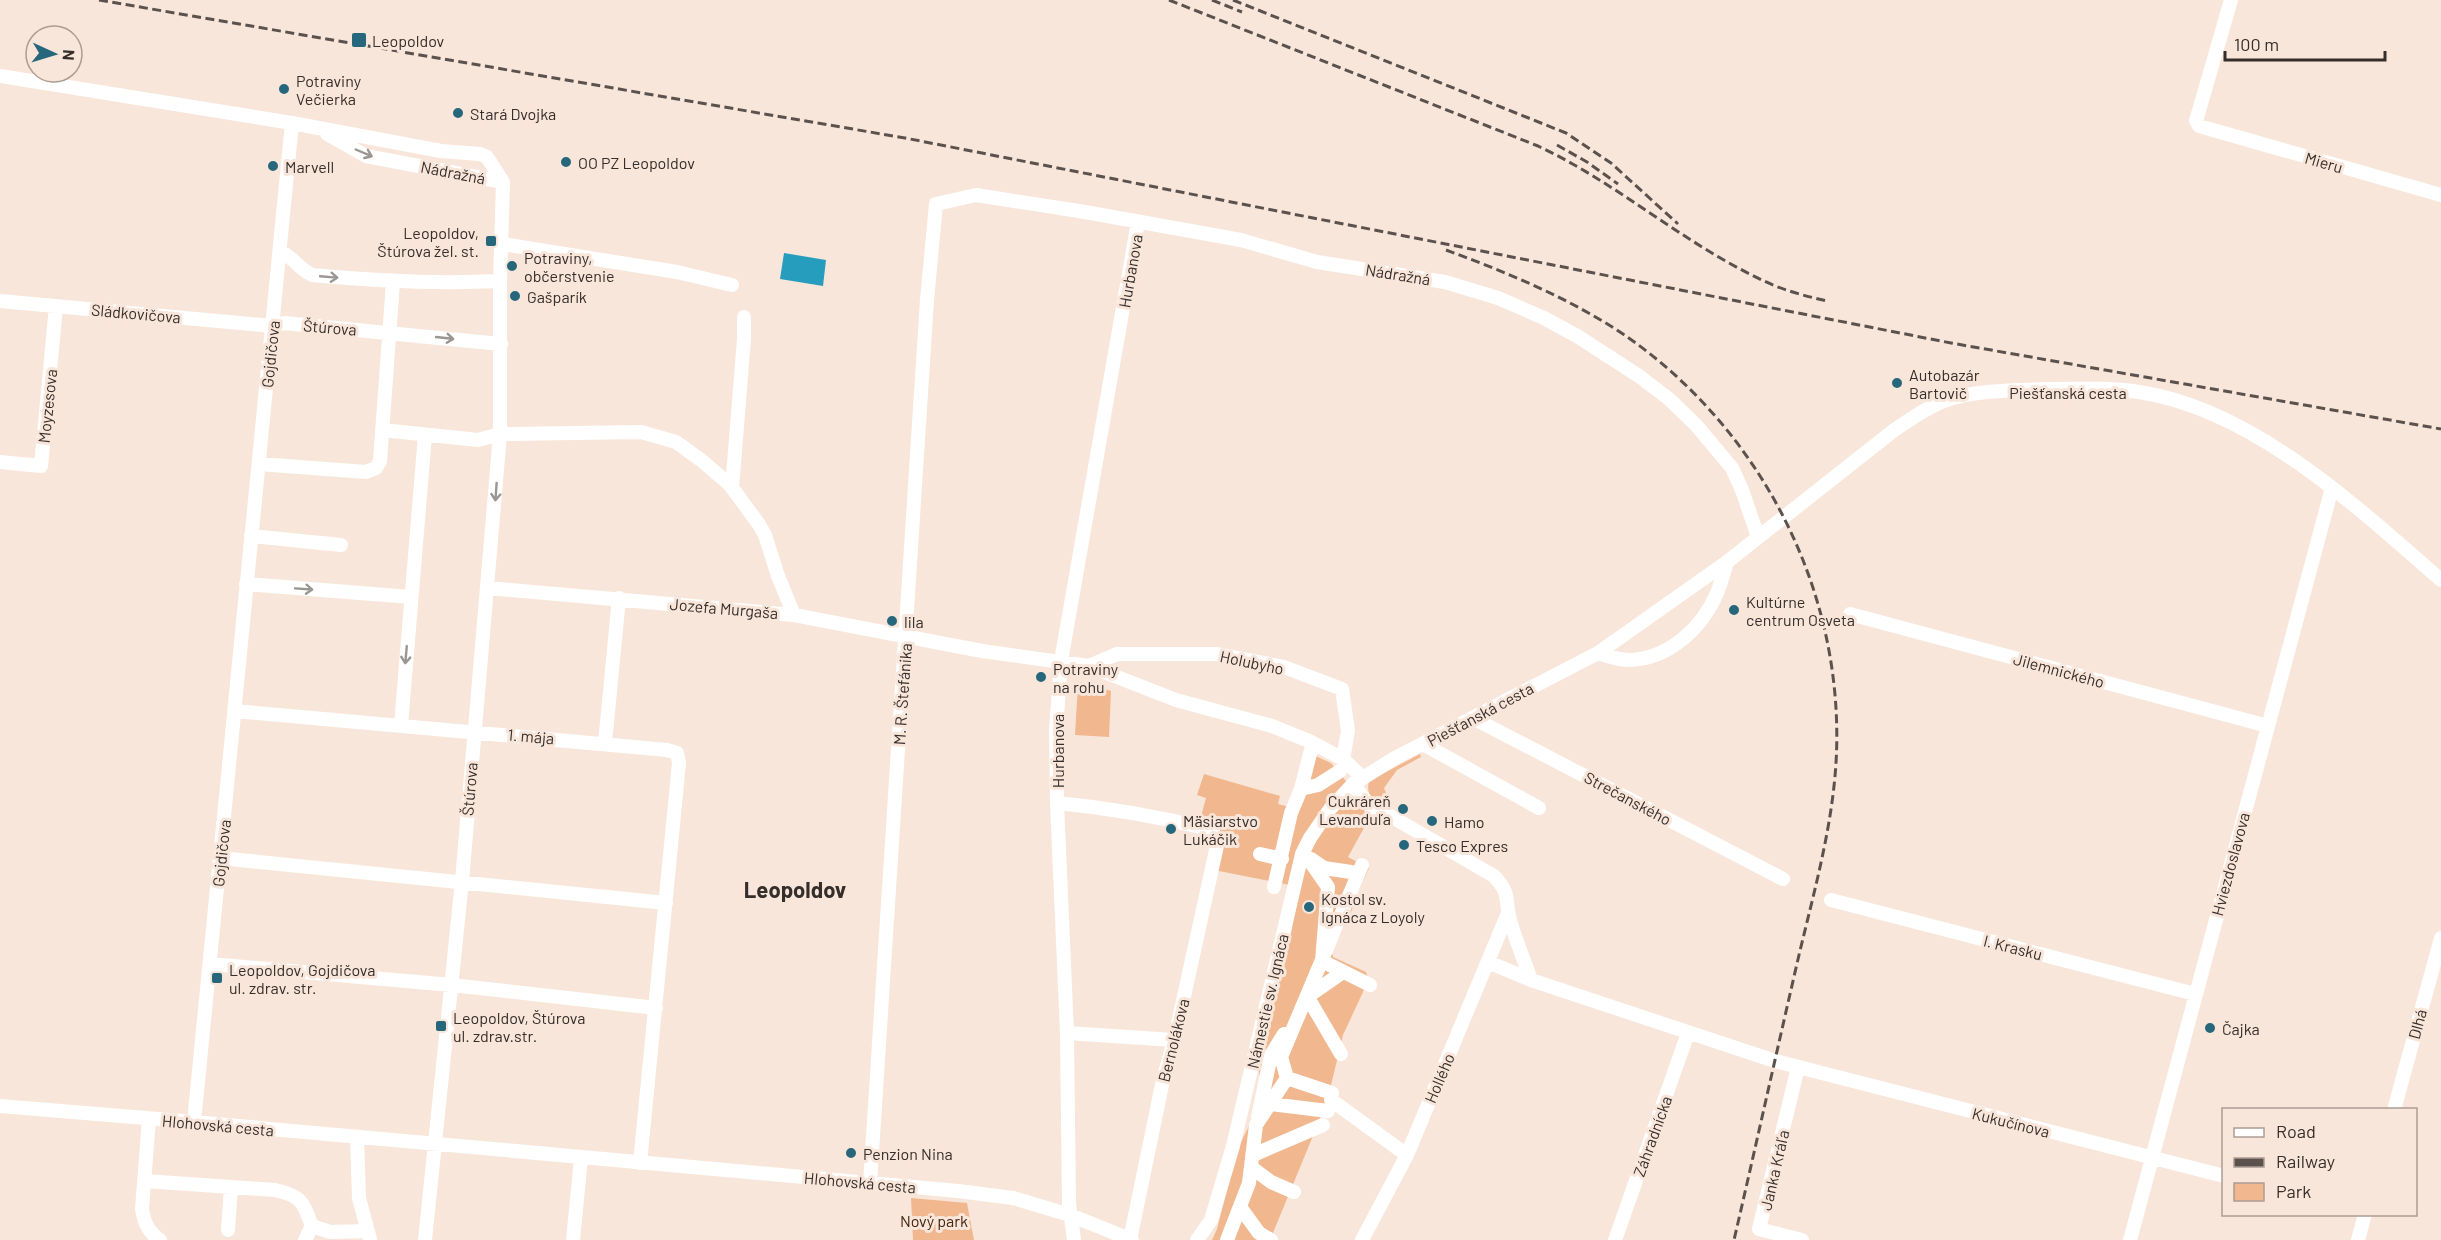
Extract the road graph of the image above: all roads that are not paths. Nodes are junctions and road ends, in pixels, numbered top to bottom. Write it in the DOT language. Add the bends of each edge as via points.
graph roads {
  1 [pos="2231,0"];
  2 [pos="0,76"];
  3 [pos="292,123"];
  4 [pos="312,128"];
  5 [pos="503,182"];
  6 [pos="2441,195"];
  7 [pos="936,204"];
  8 [pos="1138,222"];
  9 [pos="502,244"];
  10 [pos="280,251"];
  11 [pos="500,281"];
  12 [pos="393,282"];
  13 [pos="732,285"];
  14 [pos="0,301"];
  15 [pos="57,306"];
  16 [pos="744,317"];
  17 [pos="273,326"];
  18 [pos="388,332"];
  19 [pos="501,344"];
  20 [pos="382,430"];
  21 [pos="500,434"];
  22 [pos="425,435"];
  23 [pos="0,462"];
  24 [pos="259,464"];
  25 [pos="732,488"];
  26 [pos="2332,488"];
  27 [pos="251,536"];
  28 [pos="1758,537"];
  29 [pos="341,545"];
  30 [pos="1727,562"];
  31 [pos="2441,580"];
  32 [pos="246,584"];
  33 [pos="488,588"];
  34 [pos="411,597"];
  35 [pos="619,598"];
  36 [pos="1850,614"];
  37 [pos="794,615"];
  38 [pos="905,637"];
  39 [pos="1598,653"];
  40 [pos="1061,661"];
  41 [pos="1089,666"];
  42 [pos="235,711"];
  43 [pos="1473,718"];
  44 [pos="400,725"];
  45 [pos="2268,726"];
  46 [pos="474,731"];
  47 [pos="605,743"];
  48 [pos="1423,744"];
  49 [pos="1311,750"];
  50 [pos="1342,765"];
  51 [pos="1358,781"];
  52 [pos="1301,789"];
  53 [pos="1057,803"];
  54 [pos="1539,808"];
  55 [pos="1288,852"];
  56 [pos="1260,854"];
  57 [pos="220,858"];
  58 [pos="1351,872"];
  59 [pos="1783,879"];
  60 [pos="462,881"];
  61 [pos="1328,886"];
  62 [pos="1274,887"];
  63 [pos="1831,900"];
  64 [pos="666,903"];
  65 [pos="1508,913"];
  66 [pos="2441,938"];
  67 [pos="1322,961"];
  68 [pos="1488,962"];
  69 [pos="210,964"];
  70 [pos="1343,972"];
  71 [pos="1531,980"];
  72 [pos="1370,985"];
  73 [pos="452,986"];
  74 [pos="2195,994"];
  75 [pos="1307,996"];
  76 [pos="656,1008"];
  77 [pos="1067,1033"];
  78 [pos="1688,1033"];
  79 [pos="1173,1040"];
  80 [pos="1341,1054"];
  81 [pos="1271,1055"];
  82 [pos="1798,1067"];
  83 [pos="1287,1078"];
  84 [pos="1264,1086"];
  85 [pos="1272,1101"];
  86 [pos="1330,1102"];
  87 [pos="0,1106"];
  88 [pos="2395,1108"];
  89 [pos="149,1119"];
  90 [pos="194,1122"];
  91 [pos="1256,1125"];
  92 [pos="1323,1125"];
  93 [pos="357,1138"];
  94 [pos="435,1145"];
  95 [pos="1407,1155"];
  96 [pos="581,1158"];
  97 [pos="2151,1158"];
  98 [pos="1252,1161"];
  99 [pos="640,1163"];
  100 [pos="2222,1176"];
  101 [pos="145,1181"];
  102 [pos="870,1183"];
  103 [pos="231,1187"];
  104 [pos="1294,1192"];
  105 [pos="1240,1207"];
  106 [pos="1070,1215"];
  107 [pos="2365,1216"];
  108 [pos="312,1226"];
  109 [pos="228,1230"];
  110 [pos="369,1236"];
  111 [pos="160,1240"];
  112 [pos="305,1240"];
  113 [pos="425,1240"];
  114 [pos="573,1240"];
  115 [pos="1074,1240"];
  116 [pos="1131,1240"];
  117 [pos="1197,1240"];
  118 [pos="1227,1240"];
  119 [pos="1271,1240"];
  120 [pos="1362,1240"];
  121 [pos="1615,1240"];
  122 [pos="1802,1240"];
  123 [pos="2130,1240"];
  124 [pos="2358,1240"];
  1 -- 6 [label="street, Mieru" via="2196,121 2199,126"];
  2 -- 3 [label="street, Nádražná"];
  3 -- 4 [label="street, Nádražná"];
  3 -- 10 [label="street, Gojdičova"];
  4 -- 5 [label="street, Nádražná, one-way" via="366,156"];
  4 -- 5 [label="street, Nádražná" via="441,152 480,154 488,157"];
  5 -- 9 [label="street, Štúrova"];
  7 -- 8 [label="street, Nádražná" via="976,195"];
  7 -- 38 [label="street, M. R. Štefánika"];
  8 -- 28 [label="street, Nádražná" via="1241,240 1317,262 1445,282 1498,298 1544,318 1639,376 1696,424 1732,468"];
  8 -- 40 [label="street, Hurbanova"];
  9 -- 11 [label="street, Štúrova"];
  9 -- 13 [label="street"];
  10 -- 12 [label="street, one-way" via="312,275"];
  10 -- 17 [label="street, Gojdičova"];
  11 -- 12 [label="street"];
  11 -- 19 [label="street, Štúrova"];
  12 -- 18 [label="street"];
  14 -- 15 [label="street, Sládkovičova"];
  15 -- 17 [label="street, Sládkovičova"];
  15 -- 23 [label="street, Moyzesova" via="41,466"];
  16 -- 25 [label="street"];
  17 -- 18 [label="street, Štúrova" via="284,323"];
  17 -- 24 [label="street, Gojdičova"];
  18 -- 19 [label="street, Štúrova, one-way"];
  18 -- 20 [label="street"];
  19 -- 21 [label="street, Štúrova"];
  20 -- 22 [label="street"];
  20 -- 24 [label="street" via="380,461 376,468 366,472"];
  21 -- 22 [label="street" via="478,440"];
  21 -- 25 [label="street, Jozefa Murgaša" via="641,432 676,442"];
  21 -- 33 [label="street, Štúrova, one-way"];
  22 -- 34 [label="street"];
  24 -- 27 [label="street, Gojdičova"];
  25 -- 37 [label="street, Jozefa Murgaša" via="765,535"];
  26 -- 28 [label="street, Piešťanská cesta" via="2284,454 2186,403 2139,392 2012,391 1946,400 1918,414"];
  26 -- 31 [label="street, Piešťanská cesta"];
  26 -- 45 [label="street, Hviezdoslavova"];
  27 -- 29 [label="street"];
  27 -- 32 [label="street, Gojdičova"];
  28 -- 30 [label="street, Piešťanská cesta"];
  30 -- 39 [label="street, Piešťanská cesta"];
  30 -- 39 [label="street" via="1717,594 1700,623 1671,648 1630,660"];
  32 -- 34 [label="street, one-way"];
  32 -- 42 [label="street, Gojdičova"];
  33 -- 35 [label="street, Jozefa Murgaša"];
  33 -- 46 [label="street, Štúrova"];
  34 -- 44 [label="street, one-way"];
  35 -- 37 [label="street, Jozefa Murgaša"];
  35 -- 47 [label="street"];
  36 -- 45 [label="street, Jilemnického"];
  37 -- 38 [label="street"];
  38 -- 40 [label="street"];
  38 -- 102 [label="street, M. R. Štefánika"];
  39 -- 43 [label="street, Piešťanská cesta"];
  40 -- 41 [label="street"];
  40 -- 53 [label="street, Hurbanova" via="1056,730"];
  41 -- 50 [label="street" via="1176,700 1272,726 1310,741"];
  41 -- 50 [label="street, Holubyho" via="1117,654 1215,654 1284,668 1342,688 1348,731"];
  42 -- 44 [label="street, 1. mája"];
  42 -- 57 [label="street, Gojdičova"];
  43 -- 48 [label="street, Piešťanská cesta"];
  43 -- 59 [label="street, Strečanského"];
  44 -- 46 [label="street, 1. mája"];
  45 -- 74 [label="street, Hviezdoslavova"];
  46 -- 47 [label="street, 1. mája"];
  46 -- 60 [label="street, Štúrova"];
  47 -- 64 [label="street, 1. mája" via="677,753"];
  48 -- 51 [label="street, Piešťanská cesta"];
  48 -- 54 [label="street"];
  49 -- 52 [label="street"];
  50 -- 51 [label="street"];
  50 -- 52 [label="street" via="1318,785"];
  51 -- 65 [label="street" via="1370,806 1494,876 1508,897"];
  51 -- 117 [label="street, Námestie sv. Ignáca" via="1330,809 1302,854 1233,1146 1211,1220"];
  52 -- 55 [label="street" via="1291,813"];
  53 -- 77 [label="street, Hurbanova"];
  53 -- 79 [label="street, Bernolákova" via="1163,817 1216,836"];
  55 -- 56 [label="street"];
  55 -- 62 [label="street"];
  57 -- 60 [label="street"];
  57 -- 69 [label="street, Gojdičova"];
  58 -- 61 [label="street"];
  58 -- 61 [label="street" via="1324,868 1307,856"];
  58 -- 67 [label="street" via="1362,865"];
  60 -- 64 [label="street"];
  60 -- 73 [label="street, Štúrova"];
  61 -- 67 [label="street"];
  63 -- 74 [label="street, I. Krasku"];
  64 -- 76 [label="street, 1. mája"];
  65 -- 68 [label="street, Hollého"];
  65 -- 71 [label="street"];
  66 -- 88 [label="street, Dlhá"];
  67 -- 70 [label="street"];
  67 -- 75 [label="street"];
  68 -- 71 [label="street"];
  68 -- 95 [label="street, Hollého"];
  69 -- 73 [label="street"];
  69 -- 90 [label="street, Gojdičova"];
  70 -- 72 [label="street"];
  70 -- 75 [label="street"];
  71 -- 78 [label="street"];
  73 -- 76 [label="street"];
  73 -- 94 [label="street, Štúrova"];
  74 -- 97 [label="street, Hviezdoslavova"];
  75 -- 80 [label="street"];
  75 -- 81 [label="street"];
  76 -- 99 [label="street, 1. mája"];
  77 -- 79 [label="street"];
  77 -- 106 [label="street, Hurbanova"];
  78 -- 82 [label="street, Kukučínova"];
  78 -- 121 [label="street, Záhradnícka"];
  79 -- 116 [label="street, Bernolákova"];
  81 -- 83 [label="street"];
  81 -- 84 [label="street"];
  82 -- 97 [label="street, Kukučínova"];
  82 -- 122 [label="street, Janka Kráľa" via="1759,1229"];
  83 -- 85 [label="street"];
  83 -- 86 [label="street"];
  84 -- 85 [label="street"];
  84 -- 91 [label="street"];
  85 -- 86 [label="street" via="1286,1106"];
  85 -- 91 [label="street"];
  86 -- 95 [label="street"];
  87 -- 89 [label="street, Hlohovská cesta"];
  89 -- 90 [label="street, Hlohovská cesta"];
  89 -- 101 [label="street"];
  90 -- 93 [label="street, Hlohovská cesta"];
  91 -- 98 [label="street"];
  92 -- 98 [label="street"];
  93 -- 94 [label="street, Hlohovská cesta"];
  93 -- 110 [label="street" via="359,1198"];
  94 -- 96 [label="street, Hlohovská cesta"];
  94 -- 113 [label="street"];
  95 -- 120 [label="street, Hollého"];
  96 -- 99 [label="street, Hlohovská cesta"];
  96 -- 114 [label="street"];
  97 -- 100 [label="street, Kukučínova"];
  97 -- 123 [label="street, Hviezdoslavova"];
  98 -- 104 [label="street" via="1270,1182"];
  98 -- 105 [label="street"];
  99 -- 102 [label="street, Hlohovská cesta"];
  101 -- 103 [label="street"];
  101 -- 111 [label="street" via="144,1222"];
  102 -- 106 [label="street, Hlohovská cesta" via="1013,1198"];
  103 -- 108 [label="street" via="291,1194 303,1202"];
  103 -- 109 [label="street"];
  105 -- 118 [label="street"];
  105 -- 119 [label="street" via="1259,1233"];
  106 -- 115 [label="street, Hurbanova"];
  106 -- 116 [label="street, Hlohovská cesta"];
  107 -- 124 [label="street"];
  108 -- 110 [label="street"];
  108 -- 112 [label="street"];
}
